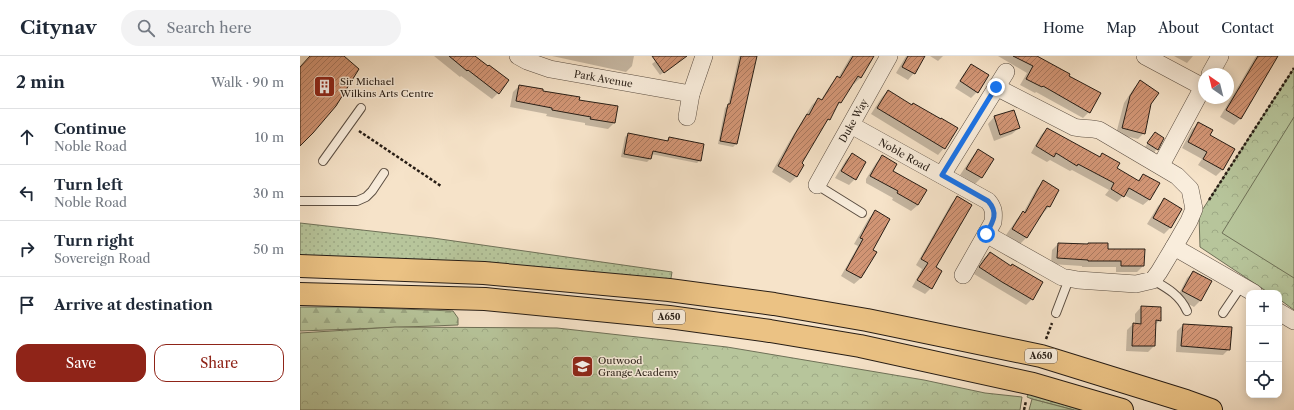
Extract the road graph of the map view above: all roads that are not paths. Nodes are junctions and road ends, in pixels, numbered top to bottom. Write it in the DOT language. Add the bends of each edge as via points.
graph roads {
  1 [pos="518,56"];
  2 [pos="704,56"];
  3 [pos="889,56"];
  4 [pos="1145,56"];
  5 [pos="1220,56"];
  6 [pos="1214,68"];
  7 [pos="1006,72"];
  8 [pos="1198,79"];
  9 [pos="996,87"];
  10 [pos="691,94"];
  11 [pos="1198,97"];
  12 [pos="361,108"];
  13 [pos="686,117"];
  14 [pos="851,125"];
  15 [pos="323,161"];
  16 [pos="1161,165"];
  17 [pos="384,173"];
  18 [pos="942,175"];
  19 [pos="816,185"];
  20 [pos="300,201"];
  21 [pos="862,213"];
  22 [pos="986,234"];
  23 [pos="1174,247"];
  24 [pos="300,266"];
  25 [pos="963,275"];
  26 [pos="1069,279"];
  27 [pos="1153,280"];
  28 [pos="1248,289"];
  29 [pos="300,294"];
  30 [pos="1186,311"];
  31 [pos="1056,313"];
  32 [pos="1222,313"];
  33 [pos="1282,314"];
  34 [pos="1294,321"];
  35 [pos="1122,410"];
  36 [pos="1211,410"];
  1 -- 10 [label="street, Park Avenue" via="550,69"];
  2 -- 10 [label="street"];
  3 -- 14 [label="street, Duke Way"];
  4 -- 8 [label="street"];
  5 -- 6 [label="street"];
  7 -- 9 [label="street"];
  9 -- 16 [label="street" via="1074,127 1098,130"];
  9 -- 18 [label="street"];
  10 -- 13 [label="street"];
  11 -- 16 [label="street"];
  12 -- 15 [label="lane" via="341,143"];
  14 -- 18 [label="street, Noble Road"];
  14 -- 19 [label="street, Duke Way"];
  16 -- 23 [label="street" via="1190,189 1194,209"];
  17 -- 20 [label="lane" via="372,191 357,201"];
  18 -- 22 [label="street, Noble Road" via="993,206 993,222"];
  19 -- 21 [label="lane"];
  22 -- 25 [label="street, Noble Road"];
  22 -- 26 [label="street" via="1048,270"];
  23 -- 27 [label="street"];
  23 -- 28 [label="street"];
  24 -- 36 [label="highway, A650" via="484,273 669,290 774,304 1040,356"];
  26 -- 27 [label="street" via="1136,284"];
  26 -- 31 [label="lane"];
  27 -- 30 [label="lane" via="1167,288 1182,302"];
  28 -- 32 [label="lane"];
  29 -- 35 [label="highway, A650" via="484,300 669,317 762,330 860,346 1033,384"];
  33 -- 34 [label="street"];
}
